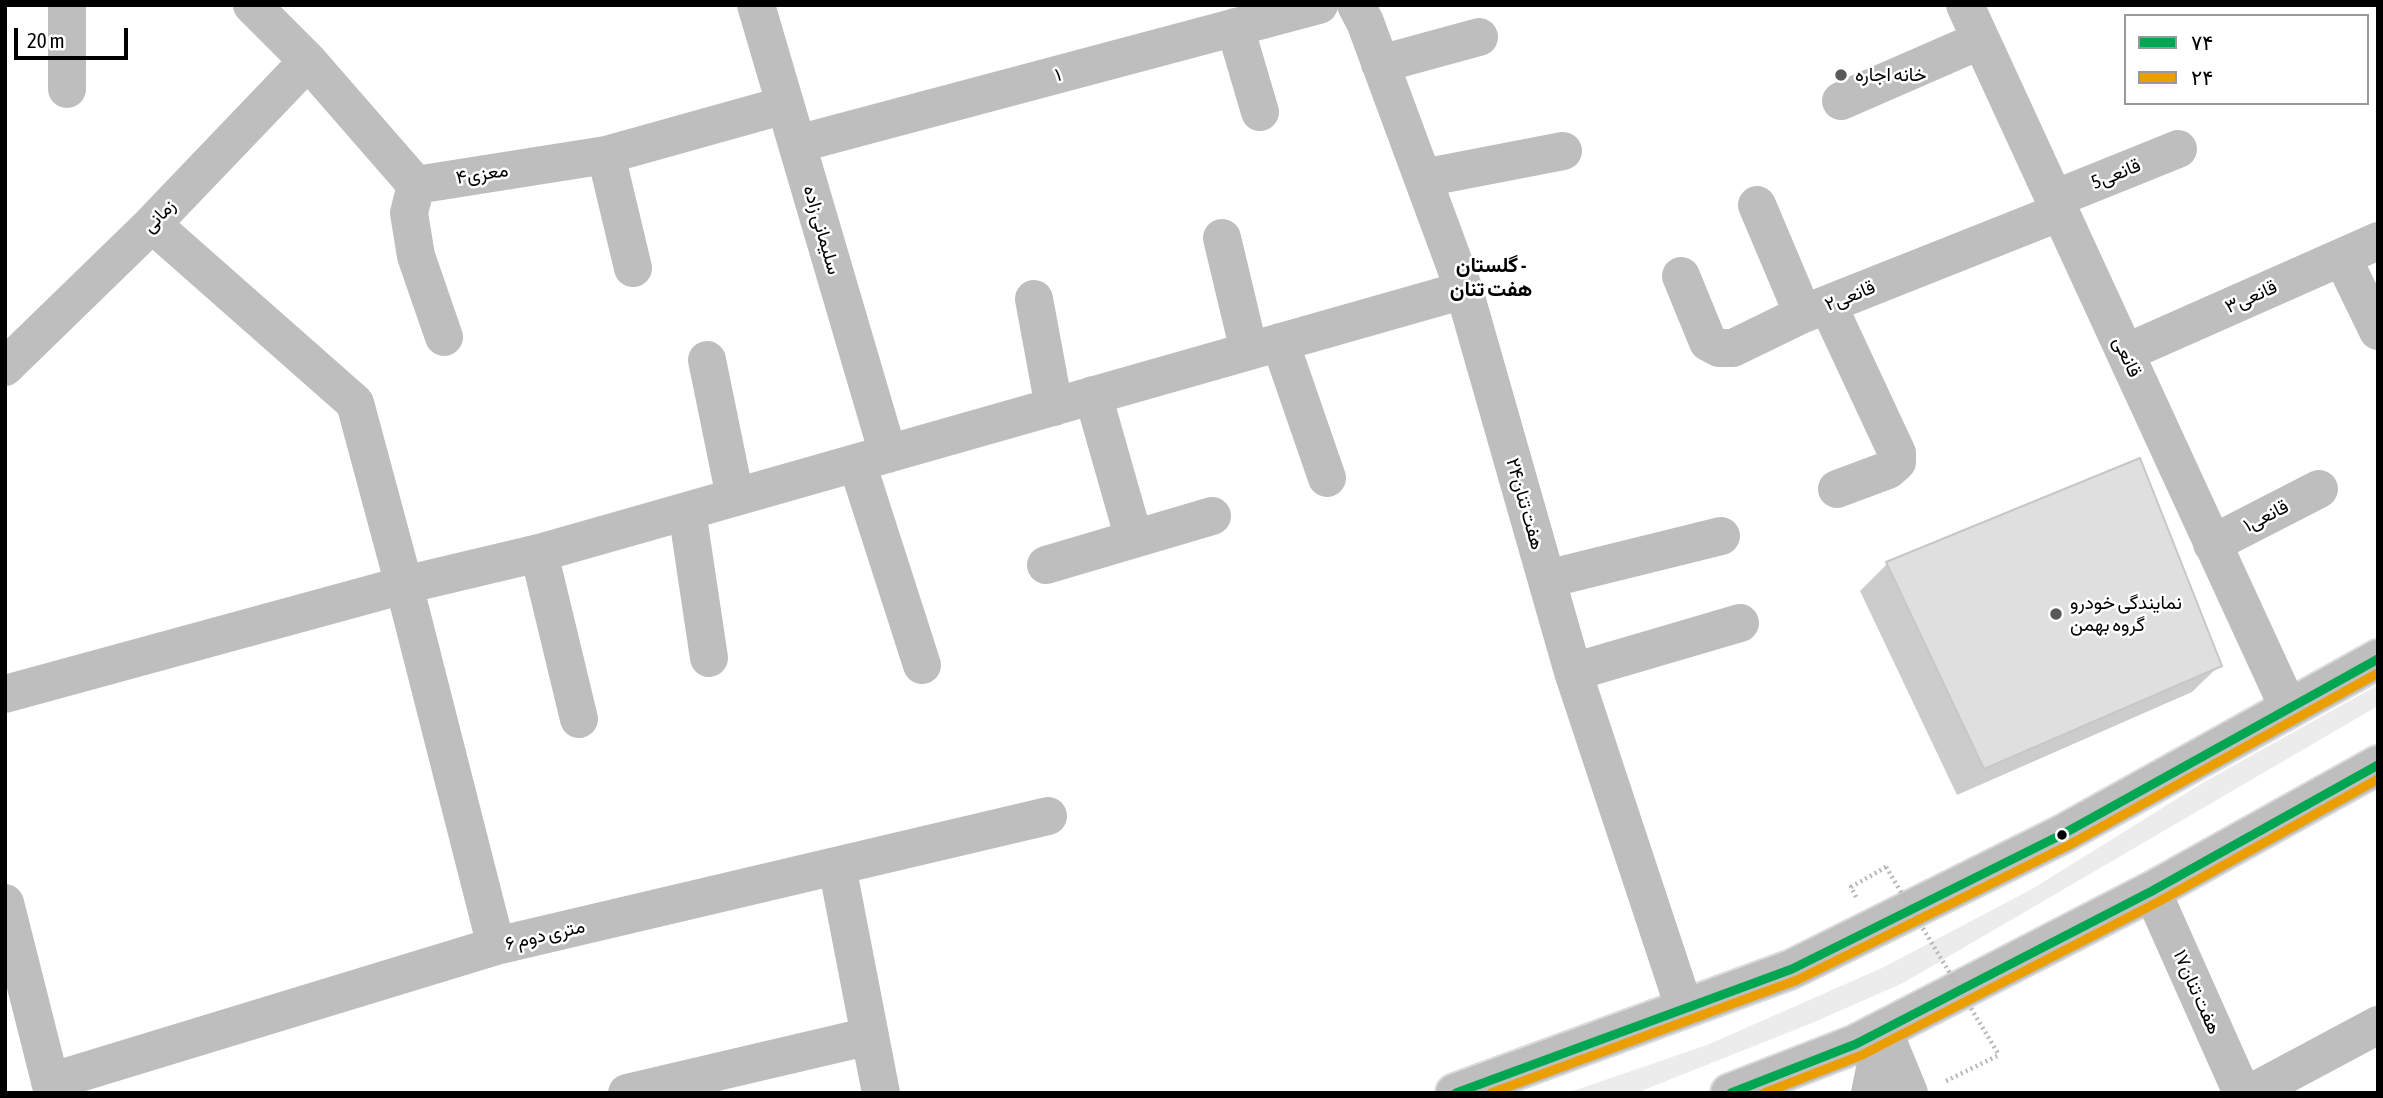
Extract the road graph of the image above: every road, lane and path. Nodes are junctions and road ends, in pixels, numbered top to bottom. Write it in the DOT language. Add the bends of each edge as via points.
graph roads {
  1 [pos="67,5"];
  2 [pos="251,5"];
  3 [pos="756,5"];
  4 [pos="1319,5"];
  5 [pos="1356,5"];
  6 [pos="1965,5"];
  7 [pos="1236,27"];
  8 [pos="1479,37"];
  9 [pos="1981,40"];
  10 [pos="308,61"];
  11 [pos="1380,64"];
  12 [pos="67,89"];
  13 [pos="1841,101"];
  14 [pos="785,106"];
  15 [pos="1261,112"];
  16 [pos="797,144"];
  17 [pos="2178,149"];
  18 [pos="1563,152"];
  19 [pos="606,155"];
  20 [pos="1423,178"];
  21 [pos="416,185"];
  22 [pos="1757,205"];
  23 [pos="2057,206"];
  24 [pos="152,224"];
  25 [pos="1222,238"];
  26 [pos="2378,241"];
  27 [pos="2342,257"];
  28 [pos="633,268"];
  29 [pos="1681,276"];
  30 [pos="1464,290"];
  31 [pos="1034,299"];
  32 [pos="1816,309"];
  33 [pos="2378,331"];
  34 [pos="444,337"];
  35 [pos="1265,347"];
  36 [pos="2125,353"];
  37 [pos="707,360"];
  38 [pos="5,367"];
  39 [pos="1093,395"];
  40 [pos="1054,407"];
  41 [pos="872,458"];
  42 [pos="1327,478"];
  43 [pos="1837,489"];
  44 [pos="2319,489"];
  45 [pos="735,497"];
  46 [pos="687,511"];
  47 [pos="1212,516"];
  48 [pos="1721,536"];
  49 [pos="1133,539"];
  50 [pos="2213,544"];
  51 [pos="539,553"];
  52 [pos="1046,565"];
  53 [pos="1547,579"];
  54 [pos="404,585"];
  55 [pos="1740,623"];
  56 [pos="709,658"];
  57 [pos="2378,659"];
  58 [pos="922,666"];
  59 [pos="1573,672"];
  60 [pos="5,694"];
  61 [pos="2289,709"];
  62 [pos="579,719"];
  63 [pos="2378,765"];
  64 [pos="1048,816"];
  65 [pos="837,866"];
  66 [pos="1851,887"];
  67 [pos="2152,891"];
  68 [pos="6,911"];
  69 [pos="496,946"];
  70 [pos="1684,1007"];
  71 [pos="2378,1025"];
  72 [pos="1883,1031"];
  73 [pos="870,1036"];
  74 [pos="1964,1071"];
  75 [pos="51,1088"];
  76 [pos="627,1093"];
  77 [pos="881,1093"];
  78 [pos="1455,1093"];
  79 [pos="1730,1093"];
  80 [pos="1870,1093"];
  81 [pos="1909,1093"];
  82 [pos="2242,1093"];
  83 [pos="2251,1093"];
  1 -- 12 [label="street"];
  2 -- 10 [label="street"];
  3 -- 14 [label="street, سلیمانی زاده"];
  4 -- 7 [label="street, ۱"];
  5 -- 11 [label="street, هفت تنان۲۴"];
  6 -- 9 [label="street, قانعی"];
  7 -- 15 [label="street"];
  7 -- 16 [label="street, ۱"];
  8 -- 11 [label="street"];
  9 -- 13 [label="street"];
  9 -- 23 [label="street, قانعی"];
  10 -- 21 [label="street"];
  10 -- 24 [label="street, زمانی"];
  11 -- 20 [label="street, هفت تنان۲۴"];
  14 -- 16 [label="street, سلیمانی زاده"];
  14 -- 19 [label="street, ۴معزی"];
  16 -- 41 [label="street, سلیمانی زاده"];
  17 -- 23 [label="street, 5قانعی"];
  18 -- 20 [label="street"];
  19 -- 21 [label="street, ۴معزی"];
  19 -- 28 [label="street"];
  20 -- 30 [label="street, هفت تنان۲۴"];
  21 -- 34 [label="street" via="408,214 416,256"];
  22 -- 32 [label="street"];
  23 -- 32 [label="street, ۲قانعی"];
  23 -- 36 [label="street, قانعی"];
  24 -- 38 [label="street, زمانی"];
  24 -- 54 [label="street" via="355,403"];
  25 -- 35 [label="street"];
  26 -- 27 [label="street, ۳قانعی"];
  27 -- 33 [label="street"];
  27 -- 36 [label="street, ۳قانعی"];
  29 -- 32 [label="street, ۲قانعی" via="1708,342 1719,348 1733,348"];
  30 -- 35 [label="street"];
  30 -- 53 [label="street, هفت تنان۲۴"];
  31 -- 40 [label="street"];
  32 -- 43 [label="street" via="1897,453 1897,462 1888,470"];
  35 -- 39 [label="street"];
  35 -- 42 [label="street"];
  36 -- 50 [label="street, قانعی"];
  37 -- 45 [label="street"];
  39 -- 40 [label="street"];
  39 -- 49 [label="street"];
  40 -- 41 [label="street"];
  41 -- 45 [label="street"];
  41 -- 58 [label="street, سلیمانی زاده"];
  44 -- 50 [label="street, ۱قانعی"];
  45 -- 46 [label="street"];
  46 -- 51 [label="street"];
  46 -- 56 [label="street"];
  47 -- 49 [label="street"];
  48 -- 53 [label="street"];
  49 -- 52 [label="street"];
  50 -- 61 [label="street, قانعی"];
  51 -- 54 [label="street"];
  51 -- 62 [label="street"];
  53 -- 59 [label="street, هفت تنان۲۴"];
  54 -- 60 [label="street"];
  54 -- 69 [label="street"];
  55 -- 59 [label="street"];
  57 -- 61 [label="street"];
  59 -- 70 [label="street, هفت تنان۲۴"];
  61 -- 70 [label="street" via="2063,834 1874,930 1792,969"];
  63 -- 67 [label="street"];
  64 -- 65 [label="street, ۶ متری دوم"];
  65 -- 69 [label="street, ۶ متری دوم"];
  65 -- 73 [label="street"];
  66 -- 74 [label="path, bridge" via="1886,867 1998,1055"];
  67 -- 72 [label="street"];
  67 -- 82 [label="street, هفت تنان۱۷"];
  68 -- 75 [label="street"];
  69 -- 75 [label="street, ۶ متری دوم"];
  70 -- 78 [label="street"];
  71 -- 83 [label="street"];
  72 -- 79 [label="street"];
  72 -- 80 [label="street"];
  72 -- 81 [label="street"];
  73 -- 76 [label="street"];
  73 -- 77 [label="street"];
}
